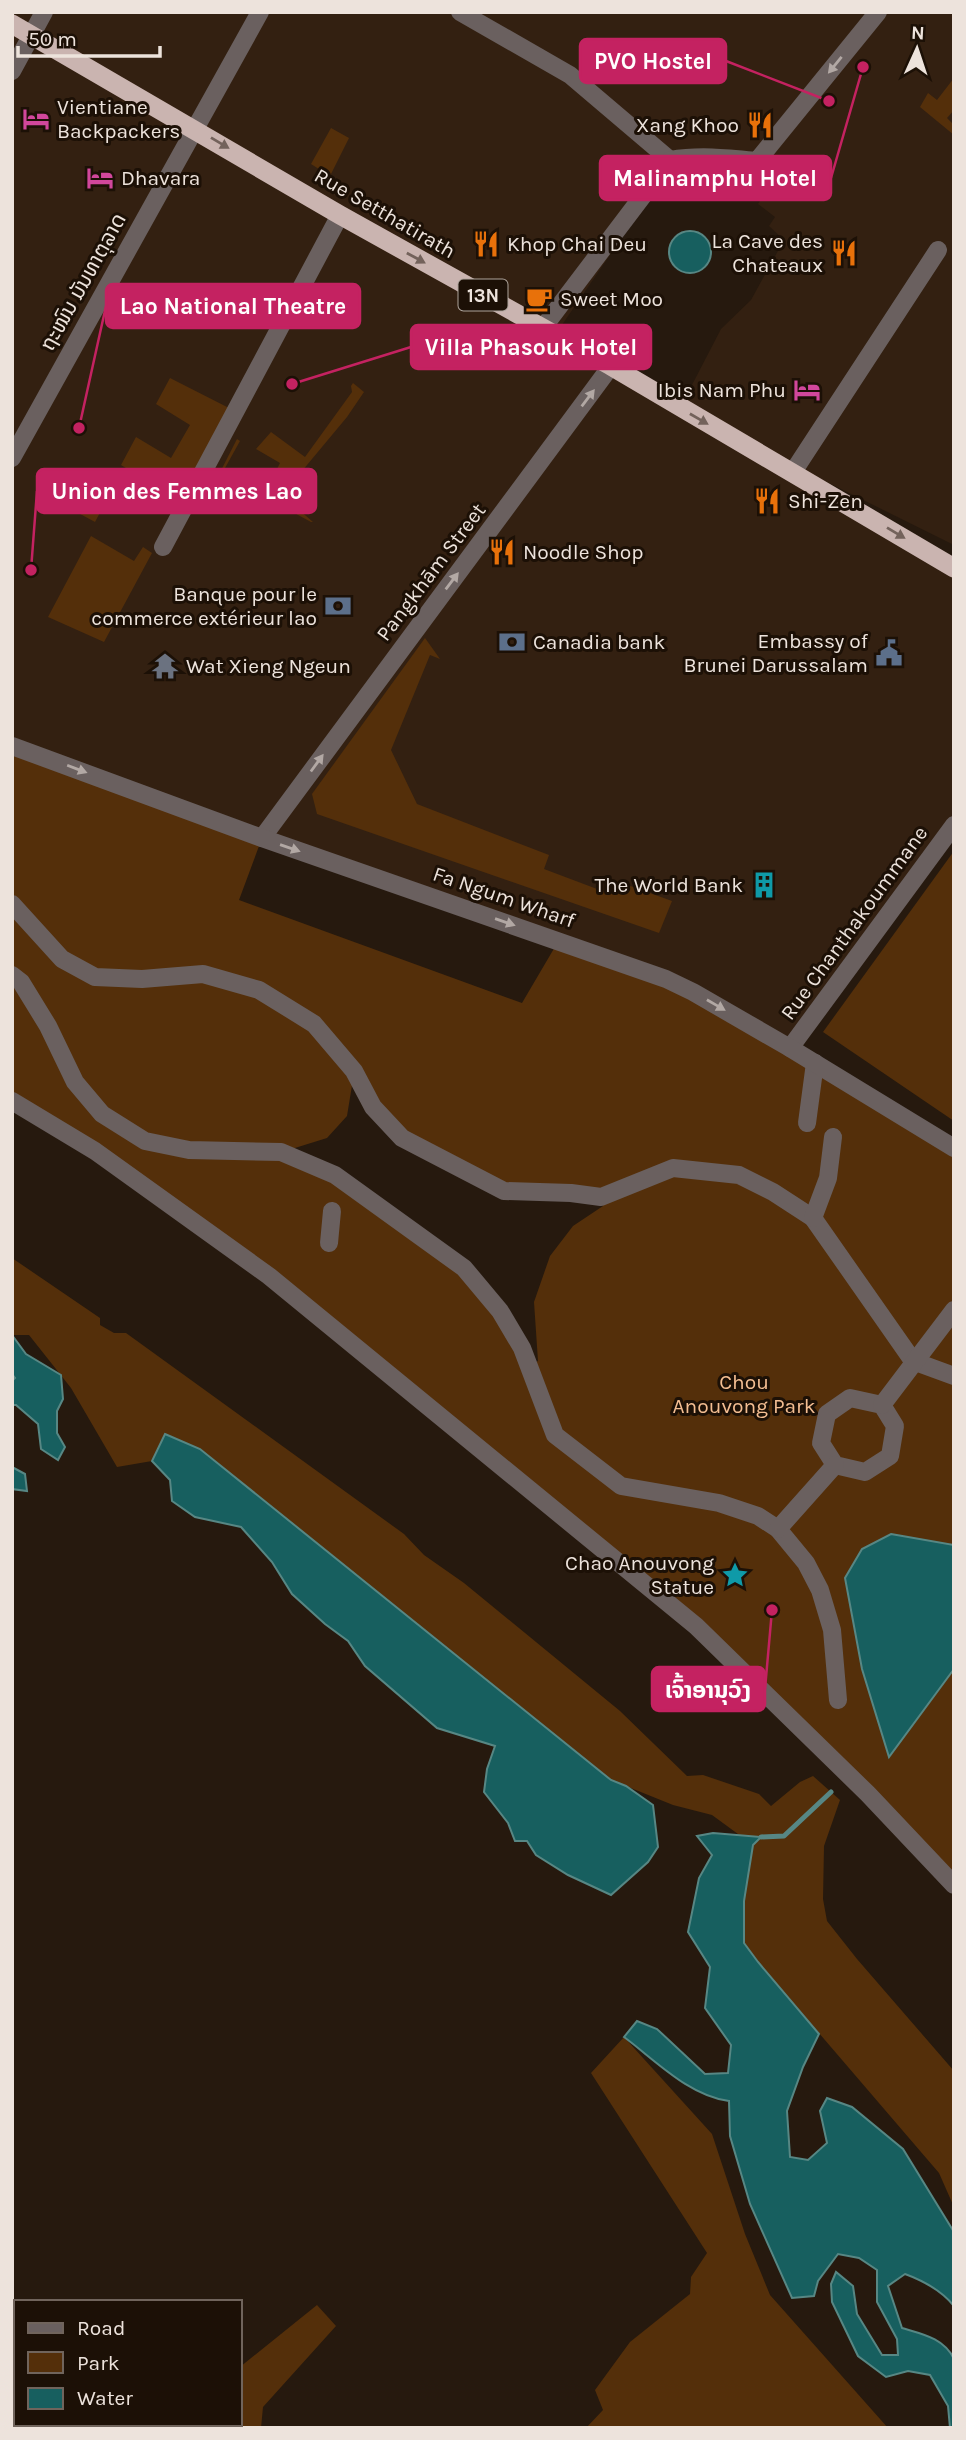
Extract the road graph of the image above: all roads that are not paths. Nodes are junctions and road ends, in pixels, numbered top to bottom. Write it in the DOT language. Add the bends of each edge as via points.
graph roads {
  1 [pos="44,12"];
  2 [pos="260,12"];
  3 [pos="460,12"];
  4 [pos="878,12"];
  5 [pos="12,24"];
  6 [pos="32,35"];
  7 [pos="12,71"];
  8 [pos="195,128"];
  9 [pos="670,160"];
  10 [pos="340,215"];
  11 [pos="938,250"];
  12 [pos="542,329"];
  13 [pos="611,366"];
  14 [pos="12,458"];
  15 [pos="793,472"];
  16 [pos="163,547"];
  17 [pos="954,568"];
  18 [pos="12,746"];
  19 [pos="954,825"];
  20 [pos="262,838"];
  21 [pos="12,904"];
  22 [pos="12,975"];
  23 [pos="790,1048"];
  24 [pos="815,1063"];
  25 [pos="12,1101"];
  26 [pos="807,1123"];
  27 [pos="833,1137"];
  28 [pos="954,1148"];
  29 [pos="332,1211"];
  30 [pos="813,1218"];
  31 [pos="329,1243"];
  32 [pos="954,1310"];
  33 [pos="913,1361"];
  34 [pos="954,1376"];
  35 [pos="882,1405"];
  36 [pos="835,1465"];
  37 [pos="778,1529"];
  38 [pos="838,1700"];
  39 [pos="954,1885"];
  1 -- 6 [label="street"];
  2 -- 8 [label="street, ຖະໜົນ ມັນທາຕຸລາດ"];
  3 -- 9 [label="street" via="570,75"];
  4 -- 9 [label="street, one-way" via="757,161"];
  5 -- 6 [label="highway, Rue Setthatirath / 13N"];
  6 -- 7 [label="street"];
  6 -- 8 [label="highway, Rue Setthatirath / 13N"];
  8 -- 10 [label="highway, Rue Setthatirath / 13N, one-way"];
  8 -- 14 [label="street, ຖະໜົນ ມັນທາຕຸລາດ"];
  9 -- 12 [label="street"];
  10 -- 12 [label="highway, Rue Setthatirath / 13N, one-way"];
  10 -- 16 [label="street"];
  11 -- 15 [label="street"];
  12 -- 13 [label="highway, Rue Setthatirath / 13N"];
  13 -- 15 [label="highway, Rue Setthatirath / 13N, one-way"];
  20 -- 13 [label="street, Pangkhām Street, one-way"];
  15 -- 17 [label="highway, Rue Setthatirath / 13N, one-way"];
  18 -- 20 [label="street, Fa Ngum Wharf, one-way"];
  19 -- 23 [label="street, Rue Chanthakoummane"];
  20 -- 23 [label="street, Fa Ngum Wharf, one-way" via="666,979"];
  21 -- 30 [label="street" via="62,959 95,976 142,979 203,974 259,990 314,1024 354,1071 373,1107 402,1138 504,1191 601,1197 673,1168 739,1175"];
  22 -- 37 [label="street" via="48,1026 75,1082 102,1114 145,1141 189,1150 281,1152 335,1175 464,1268 500,1311 522,1348 555,1435 621,1486 719,1503 758,1516"];
  23 -- 24 [label="street, Fa Ngum Wharf"];
  24 -- 26 [label="street"];
  24 -- 28 [label="street, Fa Ngum Wharf"];
  25 -- 39 [label="street" via="95,1151 269,1276 696,1626"];
  27 -- 30 [label="street" via="828,1178"];
  29 -- 31 [label="street"];
  30 -- 33 [label="street"];
  32 -- 33 [label="street"];
  33 -- 34 [label="street"];
  33 -- 35 [label="street"];
  35 -- 36 [label="street" via="895,1426 890,1456 865,1472"];
  35 -- 36 [label="street" via="850,1398 827,1414 821,1443"];
  36 -- 37 [label="street"];
  37 -- 38 [label="street" via="806,1563 820,1590 832,1630"];
}
